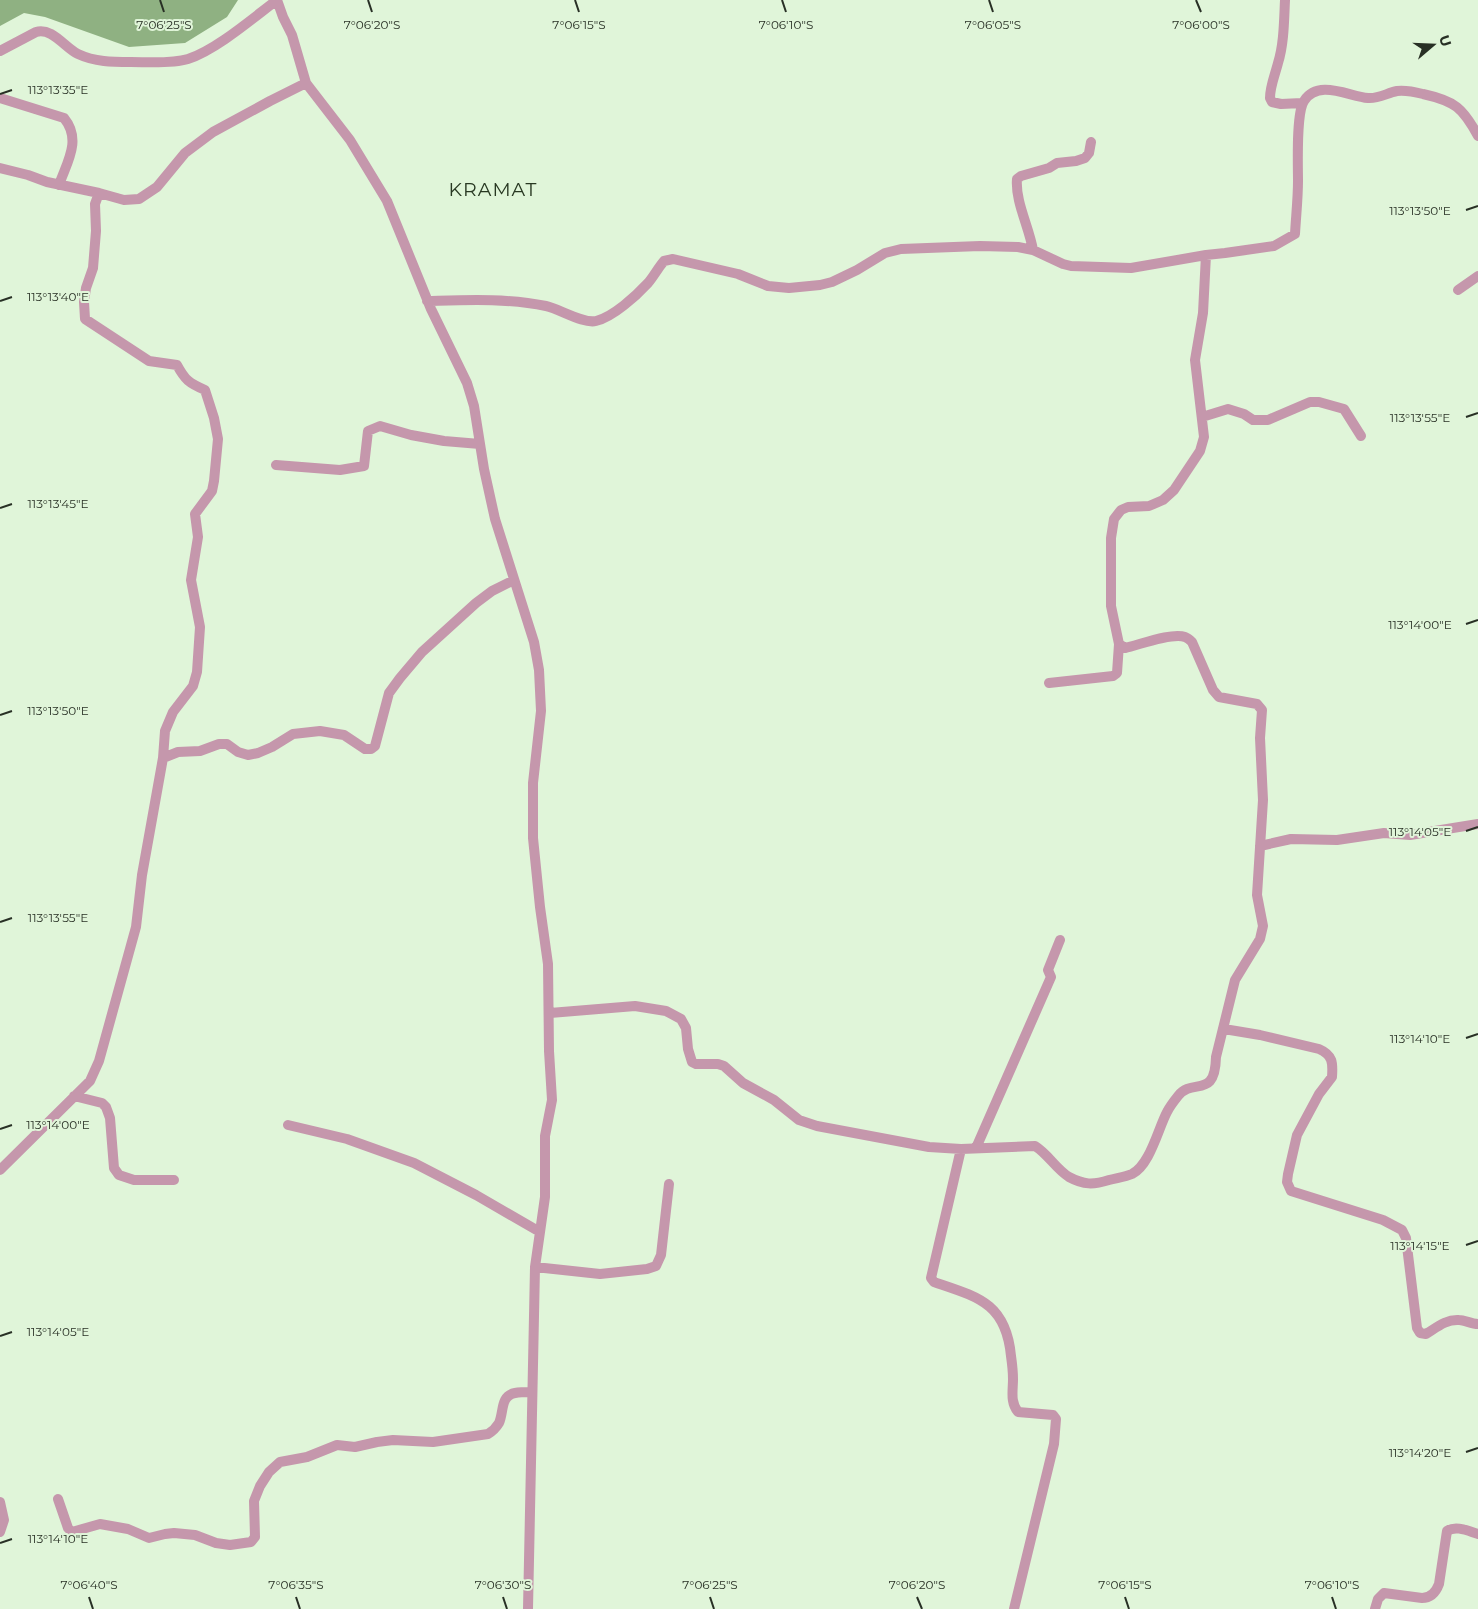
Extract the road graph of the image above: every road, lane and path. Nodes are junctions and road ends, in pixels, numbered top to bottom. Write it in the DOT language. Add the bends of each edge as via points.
graph roads {
  1 [pos="277,0"];
  2 [pos="1285,0"];
  3 [pos="0,51"];
  4 [pos="306,83"];
  5 [pos="0,98"];
  6 [pos="1302,103"];
  7 [pos="1478,136"];
  8 [pos="1091,142"];
  9 [pos="0,168"];
  10 [pos="59,186"];
  11 [pos="99,193"];
  12 [pos="1033,250"];
  13 [pos="1206,254"];
  14 [pos="1478,276"];
  15 [pos="1458,290"];
  16 [pos="427,301"];
  17 [pos="1202,417"];
  18 [pos="1361,436"];
  19 [pos="480,444"];
  20 [pos="276,465"];
  21 [pos="514,580"];
  22 [pos="1119,644"];
  23 [pos="1049,683"];
  24 [pos="163,758"];
  25 [pos="1478,824"];
  26 [pos="1260,846"];
  27 [pos="1060,940"];
  28 [pos="550,1013"];
  29 [pos="1224,1028"];
  30 [pos="74,1096"];
  31 [pos="288,1125"];
  32 [pos="961,1148"];
  33 [pos="976,1148"];
  34 [pos="0,1170"];
  35 [pos="174,1180"];
  36 [pos="669,1184"];
  37 [pos="540,1232"];
  38 [pos="535,1267"];
  39 [pos="1478,1324"];
  40 [pos="531,1392"];
  41 [pos="58,1499"];
  42 [pos="0,1502"];
  43 [pos="0,1532"];
  44 [pos="1478,1534"];
  45 [pos="528,1609"];
  46 [pos="1014,1609"];
  47 [pos="1375,1609"];
  1 -- 3 [label="street" via="210,48 186,60 108,62 88,59 42,31"];
  1 -- 4 [label="street" via="292,35"];
  2 -- 6 [label="street" via="1282,46 1270,98 1280,104"];
  4 -- 11 [label="street" via="213,132 185,153 157,187 139,199 124,200"];
  4 -- 16 [label="street" via="350,140 383,193"];
  5 -- 10 [label="street" via="64,118 71,127 73,146"];
  6 -- 7 [label="street" via="1311,93 1323,90 1370,98 1412,92 1454,104 1472,123"];
  6 -- 13 [label="street" via="1295,234 1274,246"];
  8 -- 12 [label="street" via="1085,158 1057,164 1017,179"];
  9 -- 10 [label="street"];
  10 -- 11 [label="street"];
  11 -- 24 [label="street" via="94,204 96,231 84,302 85,319 149,361 177,365 190,384 205,390 218,439 212,491 195,514 198,537 192,580 200,628 197,672 193,686 173,712 165,732"];
  12 -- 13 [label="street" via="1071,266 1121,269"];
  12 -- 16 [label="street" via="980,246 893,250 832,282 789,288 768,286 738,274 673,259 664,261 631,299 594,322 547,306 500,300"];
  13 -- 17 [label="street" via="1203,313 1195,360"];
  14 -- 15 [label="street"];
  16 -- 19 [label="street" via="467,383"];
  17 -- 18 [label="street" via="1228,409 1253,420 1268,420 1310,402 1319,402 1344,409"];
  17 -- 22 [label="street" via="1204,437 1200,451 1174,490 1149,506 1121,510 1114,519 1110,538 1111,606"];
  19 -- 20 [label="street" via="410,435 380,426 368,431 364,466 340,470"];
  19 -- 21 [label="street" via="493,510"];
  21 -- 24 [label="street" via="492,591 422,652 389,693 375,746 371,749 365,749 344,735 320,731 293,734 272,747 248,755 227,744 219,744"];
  21 -- 28 [label="street" via="540,670 541,711 533,838 548,964"];
  22 -- 23 [label="street" via="1117,674"];
  22 -- 26 [label="street" via="1125,648 1154,640 1185,637 1192,642 1219,697 1257,704 1262,710"];
  24 -- 30 [label="street" via="136,928 99,1061 90,1081"];
  25 -- 26 [label="street" via="1337,840 1291,839"];
  26 -- 29 [label="street" via="1257,895 1263,926 1260,939 1235,980"];
  27 -- 33 [label="street" via="1048,970 1051,978"];
  28 -- 32 [label="street" via="635,1006 666,1011 684,1023 692,1062 724,1066 743,1083 774,1100 799,1120 929,1147"];
  28 -- 37 [label="street" via="552,1100 546,1136 545,1197"];
  29 -- 33 [label="street" via="1214,1077 1210,1082 1180,1094 1168,1111 1143,1165 1132,1174 1095,1184 1081,1182 1068,1176 1035,1146"];
  29 -- 39 [label="street" via="1328,1053 1332,1077 1318,1094 1297,1135 1288,1187 1383,1220 1402,1230 1406,1238 1420,1333 1426,1334 1451,1320"];
  30 -- 34 [label="street"];
  30 -- 35 [label="street" via="106,1107 110,1118 114,1168 118,1175 134,1180"];
  31 -- 37 [label="street" via="347,1139 414,1163"];
  32 -- 33 [label="street"];
  32 -- 46 [label="street" via="931,1278 988,1305 999,1316 1009,1338 1012,1404 1018,1412 1056,1418 1054,1444"];
  36 -- 38 [label="street" via="662,1255 656,1266 600,1274"];
  37 -- 38 [label="street"];
  38 -- 40 [label="street"];
  40 -- 41 [label="street" via="508,1396 500,1421 488,1434 433,1442 393,1440 355,1447 337,1445 307,1457 280,1462 269,1472 254,1501 255,1536 251,1542 230,1545 174,1533 149,1538 128,1529 100,1524 72,1532"];
  40 -- 45 [label="street"];
  42 -- 43 [label="street" via="4,1520"];
  44 -- 47 [label="street" via="1454,1528 1447,1531 1440,1578 1436,1590 1427,1598 1384,1593"];
}
